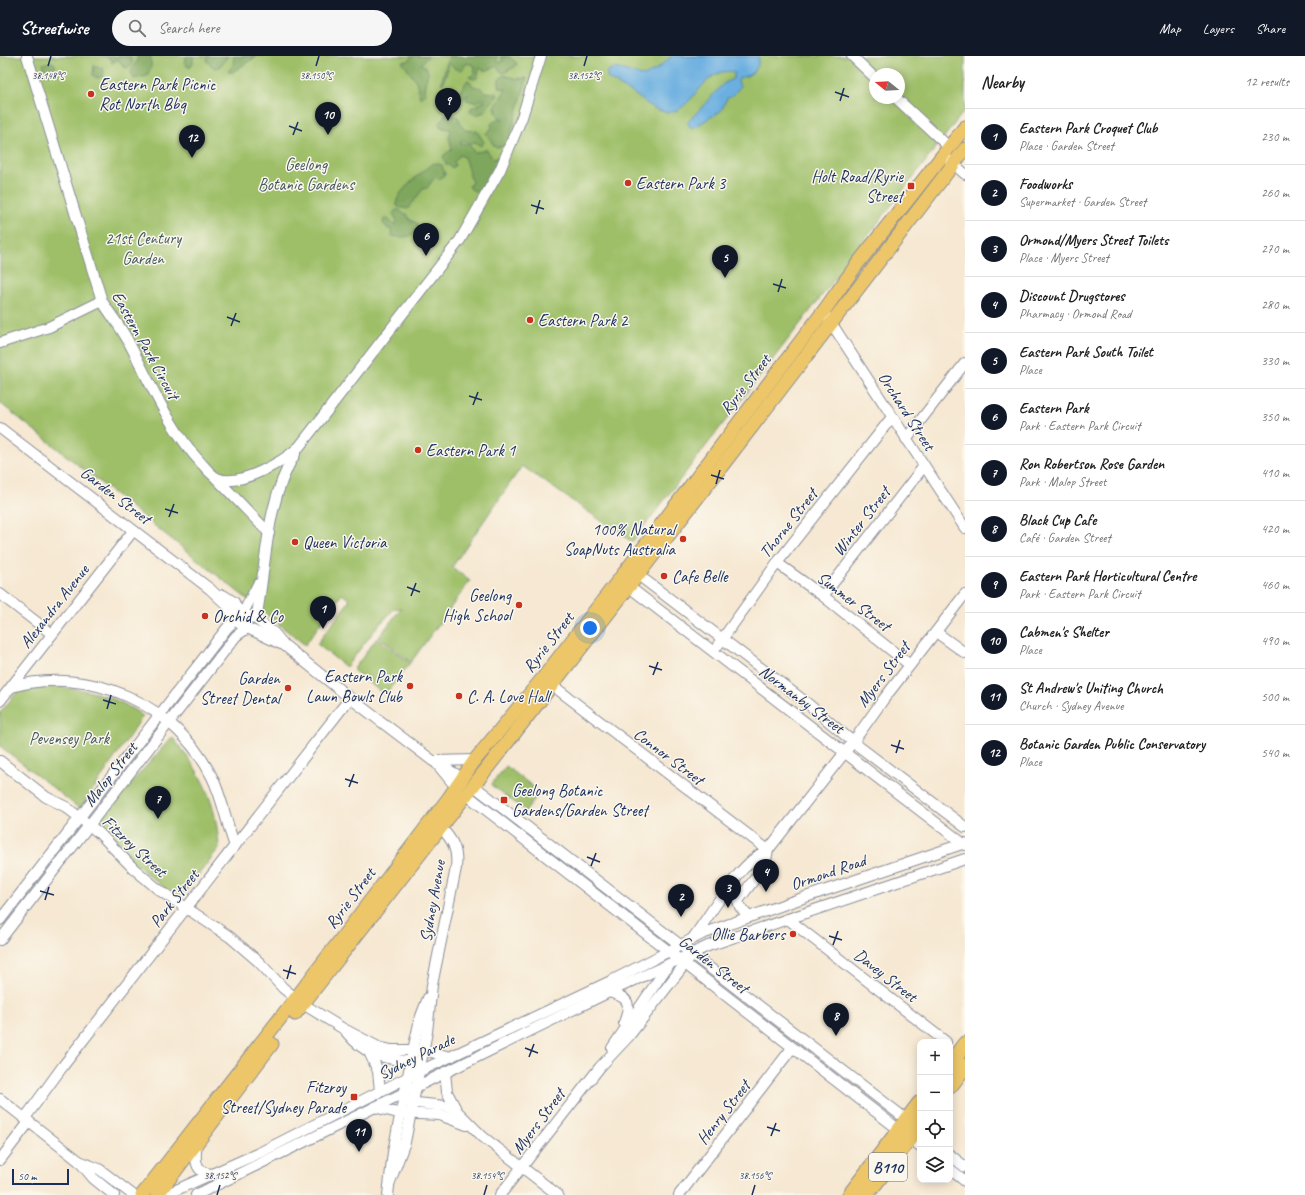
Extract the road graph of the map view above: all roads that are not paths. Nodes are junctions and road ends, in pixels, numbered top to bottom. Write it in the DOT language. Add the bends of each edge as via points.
graph roads {
  1 [pos="27,56"];
  2 [pos="541,56"];
  3 [pos="852,56"];
  4 [pos="869,72"];
  5 [pos="902,104"];
  6 [pos="965,127"];
  7 [pos="949,148"];
  8 [pos="965,151"];
  9 [pos="952,165"];
  10 [pos="965,174"];
  11 [pos="101,298"];
  12 [pos="823,312"];
  13 [pos="831,323"];
  14 [pos="0,337"];
  15 [pos="0,343"];
  16 [pos="965,363"];
  17 [pos="892,416"];
  18 [pos="0,428"];
  19 [pos="906,439"];
  20 [pos="299,447"];
  21 [pos="924,466"];
  22 [pos="213,476"];
  23 [pos="965,528"];
  24 [pos="132,531"];
  25 [pos="269,533"];
  26 [pos="777,563"];
  27 [pos="633,571"];
  28 [pos="262,575"];
  29 [pos="624,583"];
  30 [pos="0,594"];
  31 [pos="965,594"];
  32 [pos="823,596"];
  33 [pos="238,618"];
  34 [pos="256,619"];
  35 [pos="246,629"];
  36 [pos="936,632"];
  37 [pos="52,634"];
  38 [pos="721,640"];
  39 [pos="284,645"];
  40 [pos="713,651"];
  41 [pos="965,653"];
  42 [pos="910,665"];
  43 [pos="192,672"];
  44 [pos="202,680"];
  45 [pos="548,682"];
  46 [pos="12,687"];
  47 [pos="350,698"];
  48 [pos="0,702"];
  49 [pos="159,715"];
  50 [pos="169,723"];
  51 [pos="853,742"];
  52 [pos="846,752"];
  53 [pos="475,760"];
  54 [pos="0,761"];
  55 [pos="433,761"];
  56 [pos="460,782"];
  57 [pos="910,785"];
  58 [pos="470,791"];
  59 [pos="902,795"];
  60 [pos="80,817"];
  61 [pos="522,822"];
  62 [pos="90,825"];
  63 [pos="965,827"];
  64 [pos="441,828"];
  65 [pos="514,832"];
  66 [pos="964,844"];
  67 [pos="235,846"];
  68 [pos="768,850"];
  69 [pos="965,859"];
  70 [pos="580,867"];
  71 [pos="572,877"];
  72 [pos="732,885"];
  73 [pos="743,894"];
  74 [pos="186,908"];
  75 [pos="749,916"];
  76 [pos="788,919"];
  77 [pos="0,920"];
  78 [pos="656,925"];
  79 [pos="648,935"];
  80 [pos="0,940"];
  81 [pos="687,942"];
  82 [pos="692,953"];
  83 [pos="675,959"];
  84 [pos="720,974"];
  85 [pos="712,985"];
  86 [pos="608,992"];
  87 [pos="299,1001"];
  88 [pos="342,1028"];
  89 [pos="621,1033"];
  90 [pos="942,1039"];
  91 [pos="792,1048"];
  92 [pos="418,1050"];
  93 [pos="370,1054"];
  94 [pos="451,1057"];
  95 [pos="965,1066"];
  96 [pos="600,1067"];
  97 [pos="414,1069"];
  98 [pos="445,1072"];
  99 [pos="953,1082"];
  100 [pos="415,1088"];
  101 [pos="380,1091"];
  102 [pos="0,1099"];
  103 [pos="407,1099"];
  104 [pos="374,1107"];
  105 [pos="918,1111"];
  106 [pos="458,1112"];
  107 [pos="406,1113"];
  108 [pos="27,1120"];
  109 [pos="471,1126"];
  110 [pos="914,1131"];
  111 [pos="197,1142"];
  112 [pos="953,1157"];
  113 [pos="0,1160"];
  114 [pos="79,1161"];
  115 [pos="965,1167"];
  116 [pos="522,1168"];
  117 [pos="953,1171"];
  118 [pos="212,1174"];
  119 [pos="965,1181"];
  120 [pos="114,1195"];
  121 [pos="133,1195"];
  122 [pos="142,1195"];
  123 [pos="158,1195"];
  124 [pos="165,1195"];
  125 [pos="196,1195"];
  126 [pos="388,1195"];
  127 [pos="500,1195"];
  128 [pos="558,1195"];
  129 [pos="679,1195"];
  130 [pos="850,1195"];
  131 [pos="866,1195"];
  1 -- 11 [label="street, Eastern Park Circuit"];
  2 -- 20 [label="street" via="522,117 500,170 460,240"];
  3 -- 4 [label="street"];
  5 -- 7 [label="street"];
  6 -- 7 [label="main road, Ryrie Street"];
  7 -- 8 [label="street"];
  7 -- 9 [label="street"];
  7 -- 12 [label="main road, Ryrie Street" via="855,267"];
  8 -- 9 [label="main road, Ryrie Street"];
  9 -- 10 [label="street"];
  9 -- 13 [label="main road, Ryrie Street"];
  11 -- 14 [label="street" via="46,322"];
  11 -- 15 [label="street" via="49,327"];
  11 -- 22 [label="street, Eastern Park Circuit" via="125,335 173,426"];
  12 -- 13 [label="street, Orchard Street"];
  12 -- 27 [label="main road, Ryrie Street"];
  13 -- 17 [label="street, Orchard Street"];
  13 -- 27 [label="main road, Ryrie Street"];
  16 -- 19 [label="street"];
  17 -- 19 [label="street, Orchard Street"];
  17 -- 26 [label="street, Thorne Street"];
  18 -- 24 [label="street, Garden Street"];
  19 -- 21 [label="street, Orchard Street"];
  20 -- 22 [label="street" via="284,459 252,474 228,479"];
  20 -- 25 [label="street" via="281,480"];
  21 -- 23 [label="street, Orchard Street"];
  21 -- 32 [label="street, Winter Street"];
  22 -- 25 [label="street, Eastern Park Circuit"];
  24 -- 33 [label="street, Garden Street" via="210,590 234,602"];
  24 -- 37 [label="street, Alexandra Avenue"];
  25 -- 28 [label="street"];
  26 -- 32 [label="street, Summer Street"];
  26 -- 38 [label="street, Thorne Street"];
  27 -- 29 [label="main road, Ryrie Street"];
  27 -- 38 [label="street, Normanby Street"];
  28 -- 33 [label="street" via="252,598"];
  28 -- 34 [label="street"];
  29 -- 40 [label="street, Normanby Street"];
  29 -- 45 [label="main road, Ryrie Street"];
  30 -- 37 [label="street"];
  31 -- 36 [label="street, Myers Street"];
  32 -- 42 [label="street, Summer Street"];
  33 -- 34 [label="street" via="250,616"];
  33 -- 35 [label="street, Garden Street"];
  33 -- 43 [label="street, Malop Street"];
  34 -- 39 [label="street, Garden Street"];
  35 -- 39 [label="street, Garden Street" via="255,630"];
  35 -- 44 [label="street, Malop Street" via="236,636"];
  36 -- 41 [label="street"];
  36 -- 42 [label="street, Myers Street"];
  37 -- 46 [label="street, Alexandra Avenue"];
  38 -- 40 [label="street, Thorne Street"];
  38 -- 51 [label="street, Normanby Street" via="807,703"];
  39 -- 47 [label="street, Garden Street"];
  40 -- 52 [label="street, Normanby Street"];
  42 -- 51 [label="street, Myers Street"];
  43 -- 44 [label="street"];
  43 -- 49 [label="street, Malop Street"];
  44 -- 50 [label="street, Malop Street"];
  45 -- 53 [label="main road, Ryrie Street"];
  45 -- 58 [label="main road, Ryrie Street"];
  45 -- 68 [label="street, Connor Street"];
  46 -- 48 [label="street, Alexandra Avenue"];
  46 -- 49 [label="street" via="43,680 90,683 131,697"];
  47 -- 55 [label="street, Garden Street"];
  47 -- 67 [label="street, Park Street"];
  49 -- 50 [label="street"];
  49 -- 60 [label="street, Malop Street"];
  50 -- 62 [label="street, Malop Street"];
  50 -- 67 [label="street" via="190,743 209,772 221,797"];
  51 -- 52 [label="street, Myers Street"];
  51 -- 57 [label="street, Normanby Street"];
  52 -- 59 [label="street, Normanby Street"];
  52 -- 68 [label="street, Myers Street"];
  53 -- 55 [label="street"];
  53 -- 56 [label="main road, Ryrie Street"];
  54 -- 60 [label="street, Fitzroy Street" via="46,796 66,806"];
  55 -- 56 [label="street, Garden Street"];
  56 -- 58 [label="main road, Garden Street"];
  56 -- 87 [label="main road, Ryrie Street"];
  57 -- 59 [label="street"];
  57 -- 63 [label="street, Normanby Street"];
  58 -- 61 [label="street, Garden Street"];
  58 -- 64 [label="main road, Ryrie Street"];
  58 -- 65 [label="street, Garden Street"];
  59 -- 66 [label="street, Normanby Street"];
  60 -- 62 [label="street, Fitzroy Street"];
  60 -- 77 [label="street, Malop Street"];
  61 -- 65 [label="street"];
  61 -- 70 [label="street, Garden Street"];
  62 -- 74 [label="street, Fitzroy Street" via="142,877"];
  62 -- 80 [label="street, Malop Street"];
  64 -- 87 [label="main road, Ryrie Street"];
  64 -- 92 [label="street, Sydney Avenue" via="455,844 457,864 432,985 420,1019"];
  65 -- 71 [label="street, Garden Street"];
  66 -- 75 [label="street, Ormond Road"];
  67 -- 74 [label="street, Park Street"];
  68 -- 72 [label="street, Myers Street" via="754,858"];
  68 -- 73 [label="street, Myers Street" via="765,865"];
  69 -- 76 [label="street, Ormond Road"];
  70 -- 71 [label="street"];
  70 -- 78 [label="street, Garden Street"];
  71 -- 79 [label="street, Garden Street"];
  72 -- 73 [label="street"];
  72 -- 81 [label="street, Myers Street"];
  73 -- 75 [label="street" via="738,904"];
  74 -- 87 [label="street, Fitzroy Street" via="235,941"];
  74 -- 108 [label="street, Park Street"];
  75 -- 81 [label="street, Ormond Road"];
  76 -- 82 [label="street, Ormond Road"];
  76 -- 90 [label="street, Davey Street"];
  78 -- 79 [label="street"];
  78 -- 81 [label="street, Garden Street"];
  79 -- 83 [label="street, Garden Street"];
  81 -- 82 [label="street, Garden Street"];
  81 -- 83 [label="street, Sydney Parade"];
  82 -- 83 [label="street, Sydney Parade"];
  82 -- 84 [label="street, Garden Street"];
  83 -- 85 [label="street, Garden Street"];
  83 -- 86 [label="street, Sydney Parade"];
  83 -- 89 [label="street, Myers Street"];
  83 -- 94 [label="street, Sydney Parade"];
  83 -- 96 [label="street, Myers Street" via="629,1036"];
  84 -- 85 [label="street"];
  84 -- 110 [label="street, Garden Street"];
  85 -- 91 [label="street, Garden Street"];
  86 -- 89 [label="street" via="622,996 628,1003"];
  86 -- 98 [label="street, Sydney Parade"];
  87 -- 88 [label="street, Fitzroy Street"];
  87 -- 111 [label="main road, Ryrie Street"];
  87 -- 122 [label="main road, Ryrie Street"];
  88 -- 92 [label="street, Fitzroy Street" via="380,1048"];
  88 -- 93 [label="street, Fitzroy Street"];
  89 -- 96 [label="street, Myers Street"];
  91 -- 110 [label="street, Garden Street"];
  91 -- 129 [label="street, Henry Street"];
  92 -- 94 [label="street, Fitzroy Street"];
  92 -- 97 [label="street, Sydney Avenue"];
  93 -- 97 [label="street, Fitzroy Street"];
  93 -- 101 [label="street, Fitzroy Street" via="378,1071"];
  94 -- 97 [label="street, Sydney Parade"];
  95 -- 99 [label="highway"];
  96 -- 116 [label="street, Myers Street"];
  97 -- 100 [label="street, Sydney Avenue"];
  97 -- 101 [label="street, Sydney Parade"];
  97 -- 103 [label="street, Sydney Avenue"];
  98 -- 100 [label="street, Sydney Parade"];
  98 -- 106 [label="street" via="447,1092"];
  100 -- 103 [label="street, Sydney Parade"];
  101 -- 118 [label="street, Sydney Parade"];
  102 -- 108 [label="street"];
  103 -- 104 [label="street, Sydney Parade"];
  103 -- 106 [label="street" via="444,1106"];
  103 -- 107 [label="street, Sydney Avenue"];
  104 -- 107 [label="street" via="384,1111"];
  104 -- 125 [label="street, Sydney Parade"];
  105 -- 110 [label="highway, B110"];
  106 -- 109 [label="street"];
  107 -- 109 [label="street" via="440,1114"];
  107 -- 126 [label="street, Sydney Avenue" via="402,1151 390,1182"];
  108 -- 113 [label="street, Park Street"];
  108 -- 114 [label="street"];
  109 -- 116 [label="street"];
  110 -- 130 [label="highway, B110"];
  110 -- 131 [label="highway, B110"];
  111 -- 118 [label="street" via="196,1165 202,1172"];
  111 -- 123 [label="main road, Ryrie Street"];
  112 -- 115 [label="street"];
  114 -- 120 [label="street" via="93,1178"];
  114 -- 121 [label="street" via="100,1169"];
  116 -- 127 [label="street, Myers Street"];
  116 -- 128 [label="street"];
  117 -- 119 [label="street"];
  118 -- 124 [label="street, Sydney Parade"];
}
